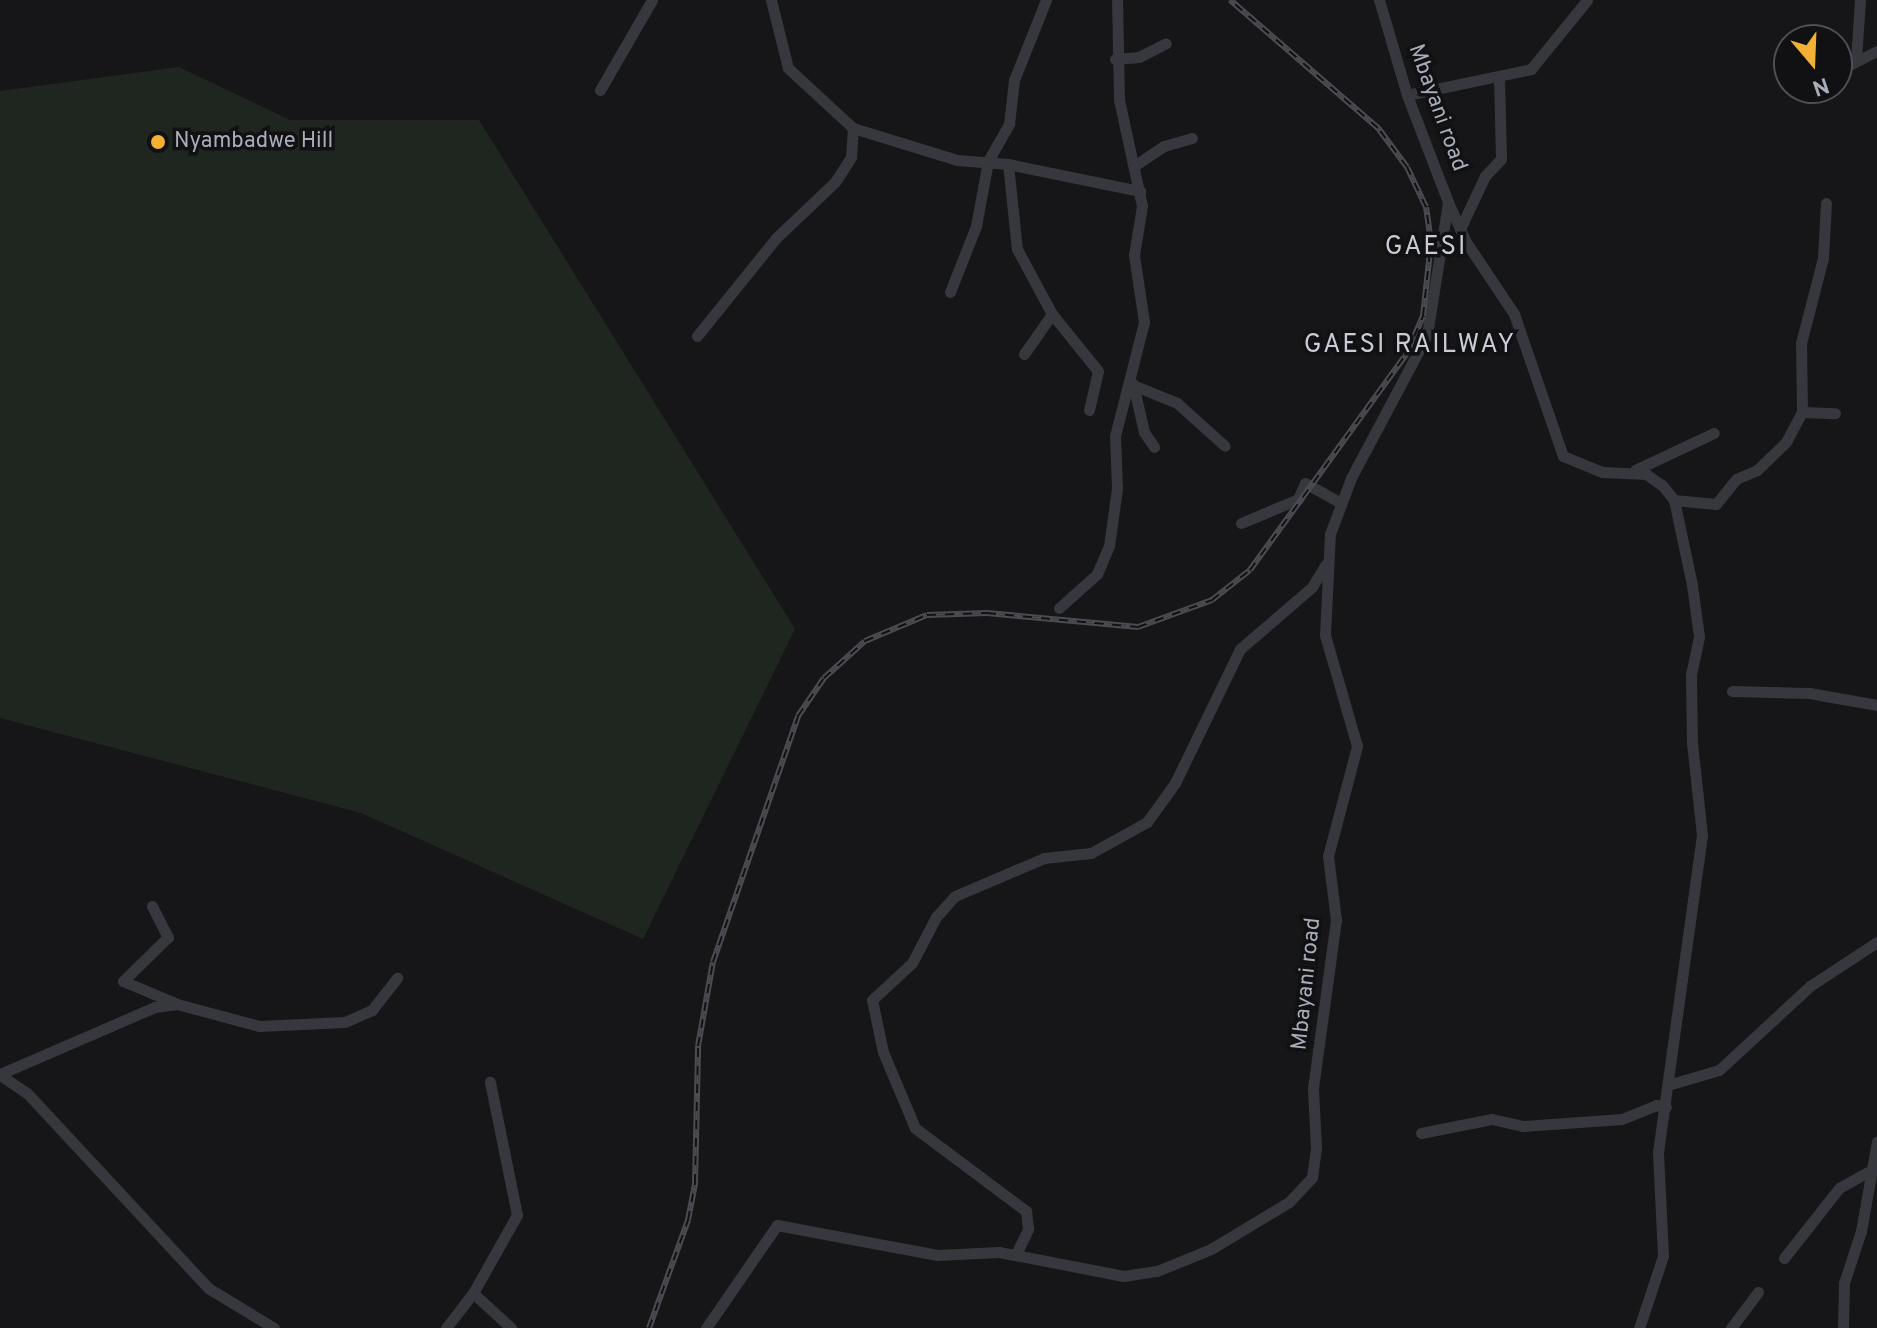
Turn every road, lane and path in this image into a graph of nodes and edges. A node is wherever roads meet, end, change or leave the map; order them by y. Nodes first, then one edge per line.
1 (652, 0) edge
2 (771, 0) edge
3 (1046, 0) edge
4 (1117, 0) edge
5 (1379, 0) edge
6 (1587, 0) edge
7 (1860, 0) edge
8 (1166, 43) dead end
9 (1877, 51) edge
10 (1115, 59) junction
11 (1856, 59) junction
12 (1853, 61) edge
13 (1499, 79) junction
14 (600, 90) dead end
15 (1407, 95) junction
16 (853, 128) junction
17 (1192, 138) dead end
18 (988, 161) junction
19 (1008, 164) junction
20 (1137, 164) junction
21 (1140, 191) junction
22 (1448, 202) junction
23 (1826, 203) dead end
24 (1460, 229) junction
25 (950, 292) dead end
26 (1052, 314) junction
27 (697, 336) dead end
28 (1024, 354) dead end
29 (1132, 382) junction
30 (1089, 410) dead end
31 (1802, 412) junction
32 (1835, 413) dead end
33 (1714, 433) dead end
34 (1225, 446) dead end
35 (1154, 447) dead end
36 (1629, 471) junction
37 (1674, 500) junction
38 (1339, 502) junction
39 (1241, 523) dead end
40 (1328, 561) junction
41 (1059, 608) dead end
42 (1732, 691) dead end
43 (1877, 705) edge
44 (152, 906) dead end
45 (1877, 942) edge
46 (397, 978) dead end
47 (177, 1004) junction
48 (0, 1074) edge
49 (490, 1082) dead end
50 (1671, 1084) junction
51 (1666, 1107) junction
52 (1421, 1133) dead end
53 (1877, 1141) edge
54 (1868, 1172) junction
55 (1016, 1254) junction
56 (1784, 1258) dead end
57 (1758, 1292) dead end
58 (473, 1293) junction
59 (274, 1328) edge
60 (446, 1328) edge
61 (511, 1328) edge
62 (706, 1328) edge
63 (1639, 1328) edge
64 (1731, 1328) edge
65 (1843, 1328) edge

1 - 14 street
2 - 16 street
3 - 18 street
4 - 10 street
5 - 15 street, Mbayani road
6 - 13 street
7 - 11 street
8 - 10 street
9 - 11 street
10 - 20 street
11 - 12 street
13 - 15 street
13 - 24 street
15 - 22 street, Mbayani road
16 - 18 street
16 - 27 street
17 - 20 street
18 - 19 street
18 - 25 street
19 - 21 street
19 - 26 street
20 - 21 street
21 - 29 street
22 - 24 street
22 - 38 street, Mbayani road
23 - 31 street
24 - 36 street
26 - 28 street
26 - 30 street
29 - 34 street
29 - 35 street
29 - 41 street
31 - 32 street
31 - 37 street
33 - 36 street
36 - 37 street
37 - 50 street
38 - 39 street
38 - 40 street, Mbayani road
40 - 55 street, Mbayani road
40 - 55 street
42 - 43 street
44 - 47 street
45 - 50 street
46 - 47 street
47 - 48 street
48 - 59 street
49 - 58 street
50 - 51 street
51 - 52 street
51 - 63 street
53 - 54 street
54 - 56 street
54 - 65 street
55 - 62 street, Mbayani road
57 - 64 street
58 - 60 street
58 - 61 street

